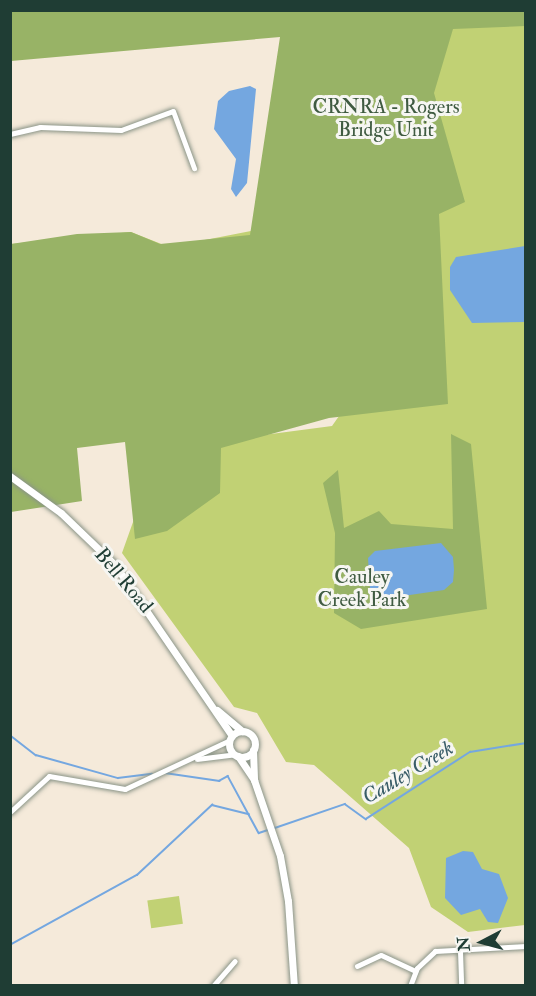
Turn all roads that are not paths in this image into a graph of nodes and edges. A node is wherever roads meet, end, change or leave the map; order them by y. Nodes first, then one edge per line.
1 (10, 134) edge
2 (194, 168) dead end
3 (10, 476) edge
4 (213, 707) junction
5 (242, 731) junction
6 (231, 738) junction
7 (253, 750) junction
8 (236, 755) junction
9 (197, 759) junction
10 (254, 780) junction
11 (10, 812) edge
12 (525, 946) edge
13 (460, 951) junction
14 (235, 961) dead end
15 (357, 966) dead end
16 (416, 970) junction
17 (213, 986) edge
18 (294, 986) edge
19 (410, 986) edge
20 (462, 986) edge

1 - 2 street
3 - 4 street, Bell Road
4 - 5 street, Bell Road
4 - 6 street, Bell Road
5 - 6 street
5 - 7 street, Bell Road
6 - 8 street, Bell Road
6 - 9 street
7 - 8 street
7 - 10 street, Bell Road
8 - 9 street
8 - 10 street, Bell Road
9 - 11 street
10 - 18 street, Bell Road
12 - 13 street
13 - 16 street
13 - 20 street
14 - 17 street
15 - 16 street
16 - 19 street

